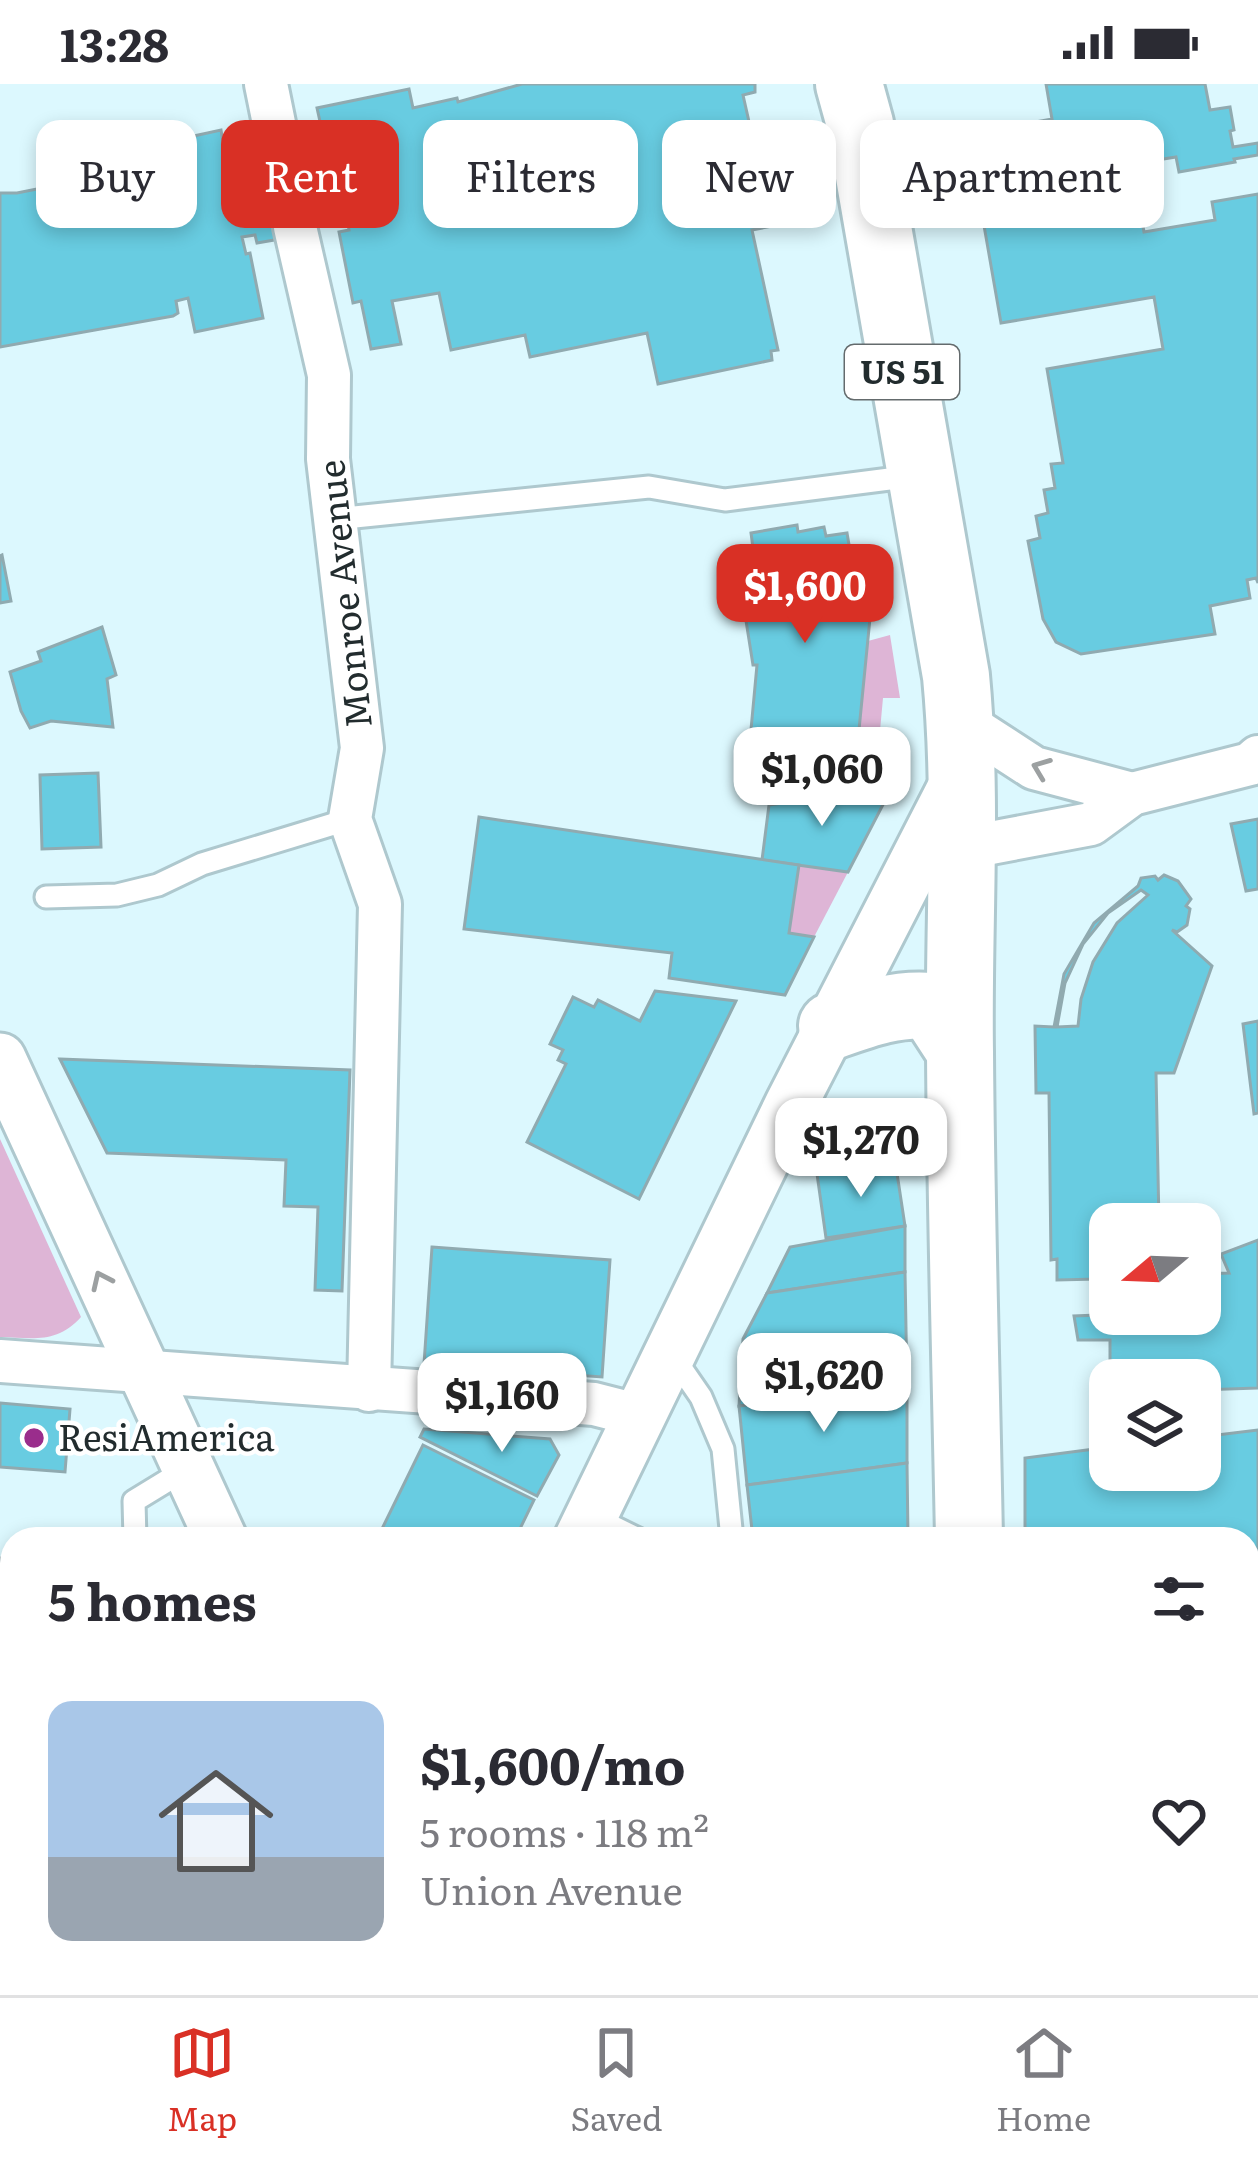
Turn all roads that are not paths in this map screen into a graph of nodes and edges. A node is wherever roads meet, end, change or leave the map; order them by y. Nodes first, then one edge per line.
1 (266, 84) edge
2 (849, 84) edge
3 (920, 475) junction
4 (335, 519) junction
5 (962, 744) junction
6 (1258, 757) edge
7 (1132, 794) junction
8 (350, 819) junction
9 (964, 848) junction
10 (46, 897) dead end
11 (832, 1027) junction
12 (959, 1049) junction
13 (0, 1059) edge
14 (670, 1352) junction
15 (0, 1360) edge
16 (144, 1373) junction
17 (369, 1390) junction
18 (637, 1415) junction
19 (188, 1467) junction
20 (135, 1527) edge
21 (215, 1527) edge
22 (585, 1527) edge
23 (730, 1527) edge
24 (969, 1527) edge

1 - 4 street, Monroe Avenue
2 - 3 main road, US 51
3 - 4 lane
3 - 5 main road, US 51
4 - 8 street, Monroe Avenue
7 -> 5 street
5 - 9 main road, US 51
5 - 11 street
6 - 7 street
7 - 9 street
8 - 10 lane
8 - 17 street, Monroe Avenue
9 - 12 main road, US 51
11 - 12 main road
11 - 14 street
12 - 24 main road, US 51
16 -> 13 street
14 - 18 street
14 - 23 lane
15 - 16 street
16 - 17 street
16 - 19 street
17 - 18 street
18 - 22 street
19 - 20 lane
19 - 21 street

